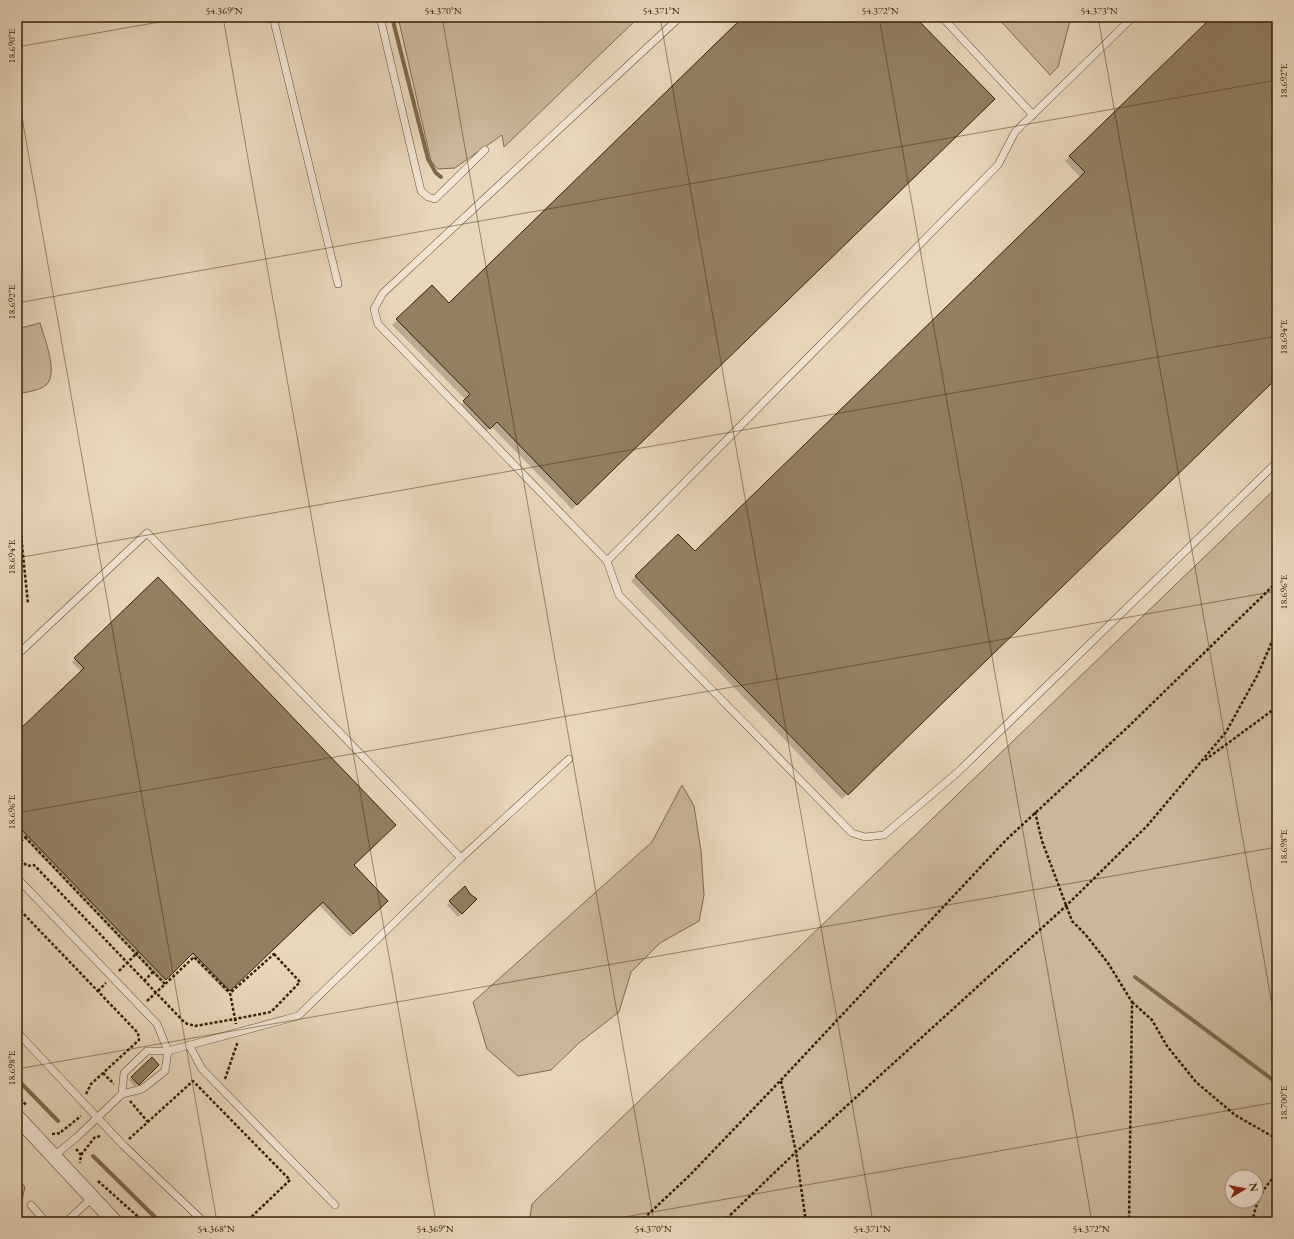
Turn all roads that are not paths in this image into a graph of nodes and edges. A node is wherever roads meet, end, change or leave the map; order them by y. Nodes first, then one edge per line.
1 (273, 17) edge
2 (380, 17) edge
3 (680, 17) edge
4 (942, 17) edge
5 (1133, 17) edge
6 (1033, 115) junction
7 (486, 150) dead end
8 (338, 284) dead end
9 (1277, 462) edge
10 (607, 561) junction
11 (17, 655) edge
12 (569, 758) dead end
13 (461, 858) junction
14 (17, 878) edge
15 (17, 1032) edge
16 (189, 1045) junction
17 (168, 1051) junction
18 (122, 1094) junction
19 (17, 1117) edge
20 (97, 1118) junction
21 (54, 1156) junction
22 (92, 1198) junction
23 (30, 1205) dead end
24 (335, 1205) dead end
25 (46, 1222) edge
26 (66, 1222) edge
27 (115, 1222) edge
28 (204, 1222) edge

1 - 8 lane
2 - 7 lane
3 - 10 lane
4 - 6 lane
5 - 6 lane
6 - 10 lane
9 - 10 lane
11 - 13 lane
12 - 13 lane
13 - 16 lane
14 - 17 lane
15 - 20 lane
16 - 17 lane
16 - 24 lane
17 - 18 lane
17 - 18 lane
18 - 20 lane
19 - 21 street
20 - 21 lane
20 - 28 lane
21 - 22 street
22 - 26 lane
22 - 27 street
23 - 25 lane

